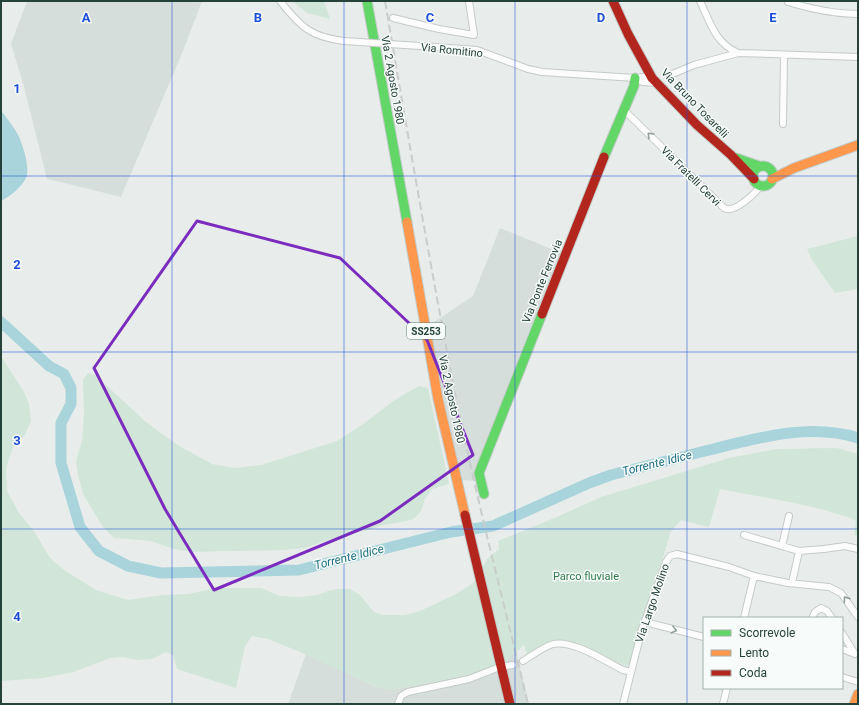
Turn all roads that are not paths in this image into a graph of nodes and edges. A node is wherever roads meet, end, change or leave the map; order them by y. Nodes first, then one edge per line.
1 (280, 1) edge
2 (367, 1) edge
3 (470, 1) edge
4 (613, 1) edge
5 (700, 1) edge
6 (788, 1) edge
7 (858, 14) edge
8 (393, 18) dead end
9 (738, 53) junction
10 (784, 55) junction
11 (858, 57) edge
12 (643, 63) junction
13 (670, 75) dead end
14 (635, 78) junction
15 (654, 80) junction
16 (624, 110) junction
17 (783, 124) dead end
18 (858, 145) edge
19 (731, 155) junction
20 (759, 166) junction
21 (769, 168) junction
22 (794, 168) junction
23 (772, 179) junction
24 (757, 182) junction
25 (484, 494) dead end
26 (789, 516) dead end
27 (744, 534) dead end
28 (782, 546) junction
29 (858, 549) edge
30 (798, 551) junction
31 (754, 576) junction
32 (792, 583) junction
33 (857, 613) edge
34 (744, 617) edge
35 (812, 617) edge
36 (831, 617) edge
37 (645, 622) junction
38 (843, 634) edge
39 (703, 637) edge
40 (843, 649) edge
41 (857, 655) edge
42 (523, 661) dead end
43 (513, 665) dead end
44 (506, 666) dead end
45 (497, 668) dead end
46 (631, 672) junction
47 (843, 677) edge
48 (858, 682) edge
49 (727, 689) edge
50 (858, 694) edge
51 (509, 701) edge
52 (398, 704) edge
53 (623, 704) edge
54 (723, 704) edge
55 (854, 704) edge

1 - 14 street, Via Romitino, bridge
2 - 51 street, Via 2 Agosto 1980 / SS253
3 - 8 street, Via Romitino
4 - 12 street, Via Bruno Tosarelli
5 - 9 street
6 - 7 street
9 - 10 street
9 - 13 street
10 - 11 street
10 - 17 street
12 - 14 street
12 - 15 street, Via Bruno Tosarelli
14 - 15 street, Via Romitino
14 - 16 street, Via Ponte Ferrovia
15 - 19 street, Via Bruno Tosarelli
24 -> 16 street, Via Fratelli Cervi
16 - 25 street, Via Ponte Ferrovia
18 - 22 street
19 - 20 street, Via Bruno Tosarelli
19 - 24 street, Via Bruno Tosarelli
20 - 21 street
20 - 24 street
21 - 22 street
21 - 23 street
22 - 23 street
23 - 24 street
26 - 28 street
27 - 28 street
28 - 30 street
29 - 30 street
30 - 32 street
31 - 32 street, Via Largo Molino
31 - 34 street
31 - 37 street, Via Largo Molino
33 -> 32 street, Via Largo Molino
35 - 36 street
37 -> 39 street
37 - 46 street, Via Largo Molino
38 - 41 street
40 - 41 street
42 - 46 street
43 - 44 street
45 - 52 street
46 - 53 street, Via Largo Molino
47 - 48 street
49 - 54 street
50 - 55 street

